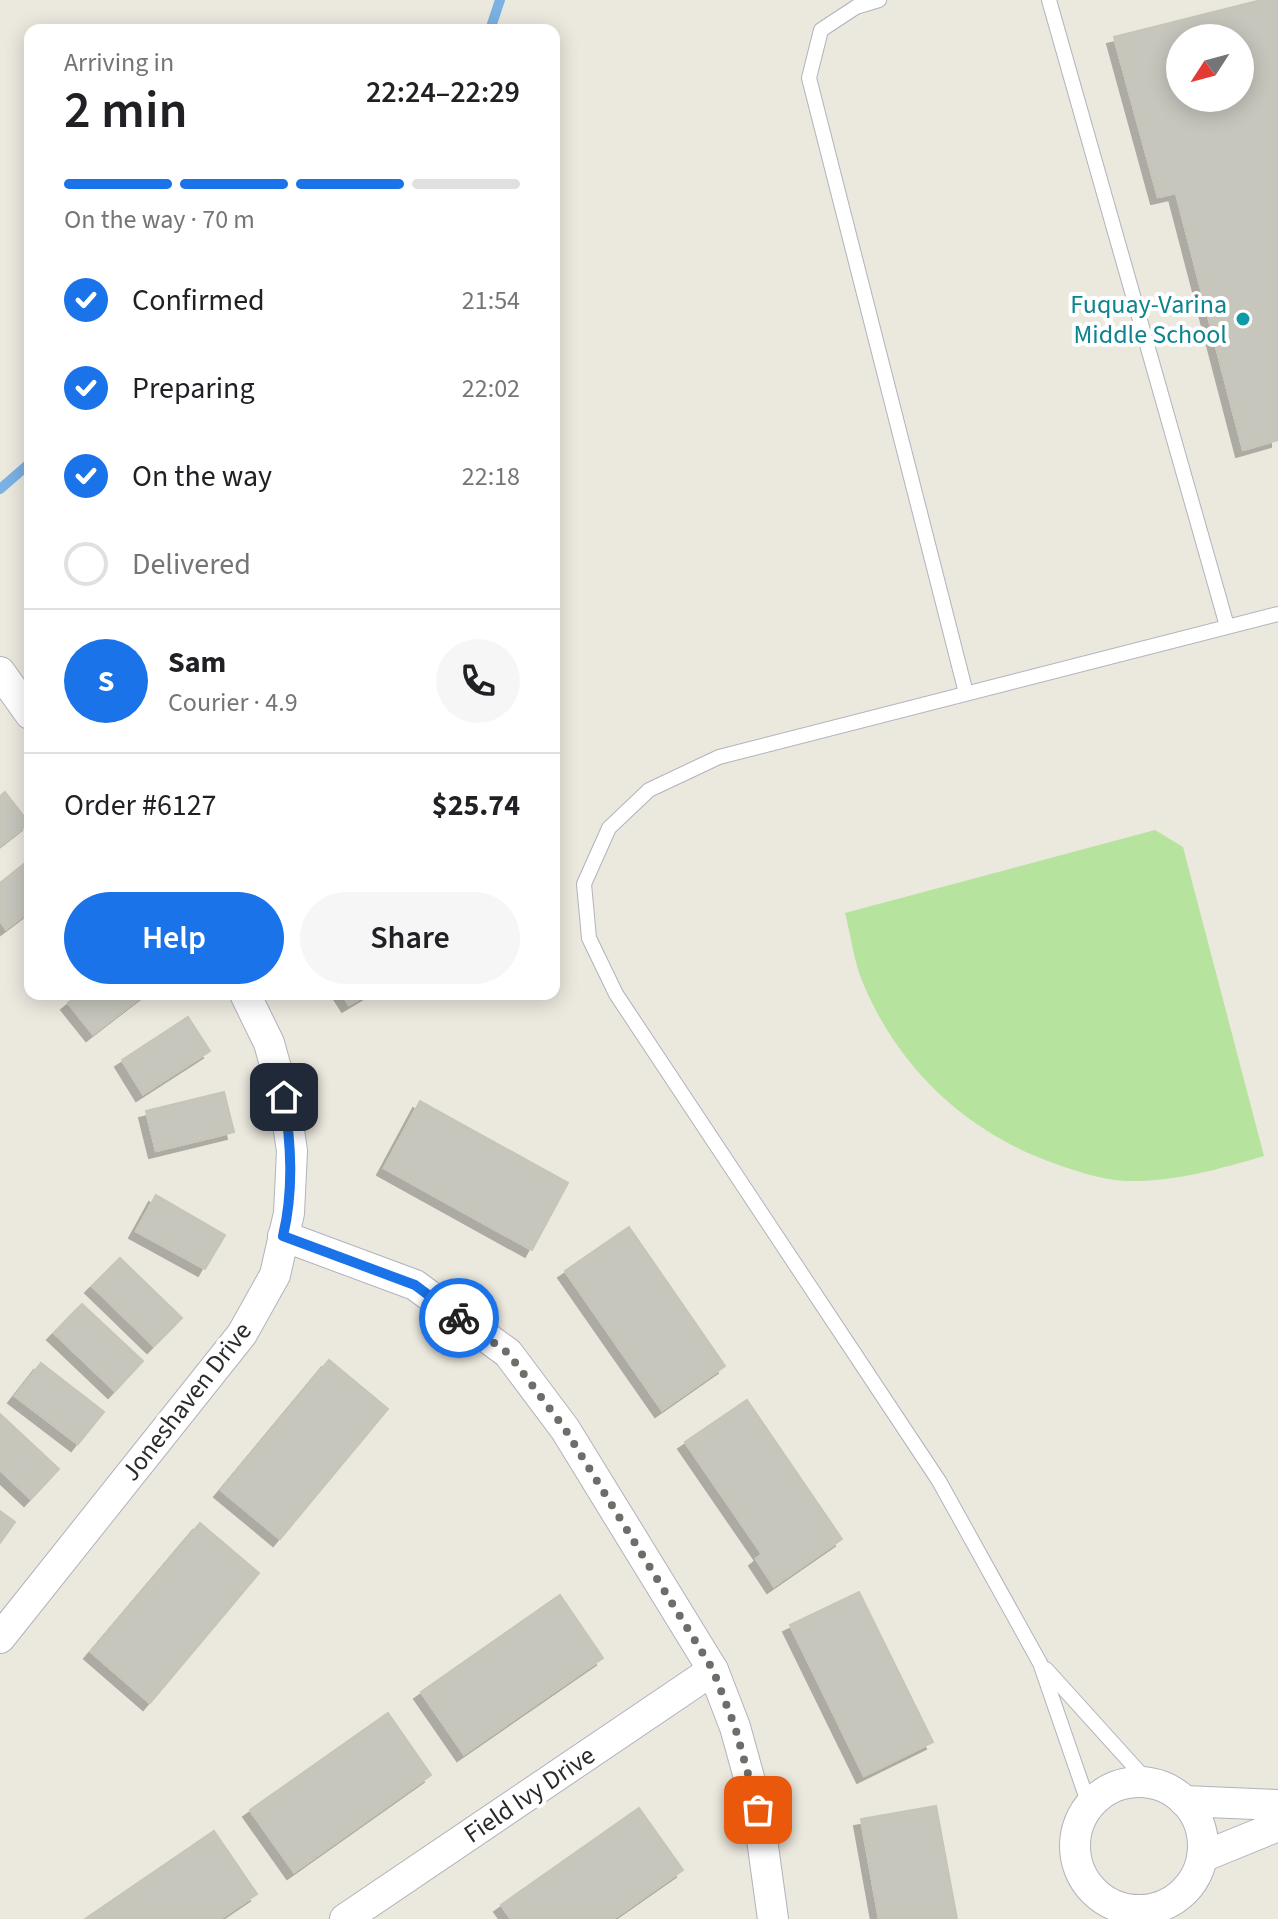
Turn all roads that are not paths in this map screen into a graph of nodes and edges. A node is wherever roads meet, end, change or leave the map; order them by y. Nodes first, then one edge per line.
1 (879, 0) edge
2 (1049, 0) edge
3 (1278, 614) edge
4 (1227, 626) junction
5 (0, 672) edge
6 (966, 693) junction
7 (24, 706) edge
8 (248, 1000) edge
9 (283, 1236) junction
10 (0, 1638) edge
11 (1040, 1663) junction
12 (713, 1670) junction
13 (1149, 1783) junction
14 (1184, 1801) junction
15 (1089, 1805) junction
16 (1278, 1805) edge
17 (1278, 1826) edge
18 (1202, 1857) junction
19 (1090, 1888) junction
20 (1163, 1911) edge
21 (345, 1919) edge
22 (773, 1919) edge
23 (1091, 1919) edge

1 - 6 lane
2 - 4 lane
3 - 4 lane
4 - 6 lane
5 - 7 street
6 - 11 lane
8 - 9 street, Joneshaven Drive
9 - 10 street, Joneshaven Drive
9 - 12 street
11 - 13 lane
11 - 15 lane
12 - 21 street, Field Ivy Drive
12 - 22 street
13 - 14 street
13 - 15 street
14 - 16 street
14 - 18 street
15 - 19 street
17 - 18 street
18 - 20 street
19 - 20 street
19 - 23 street

